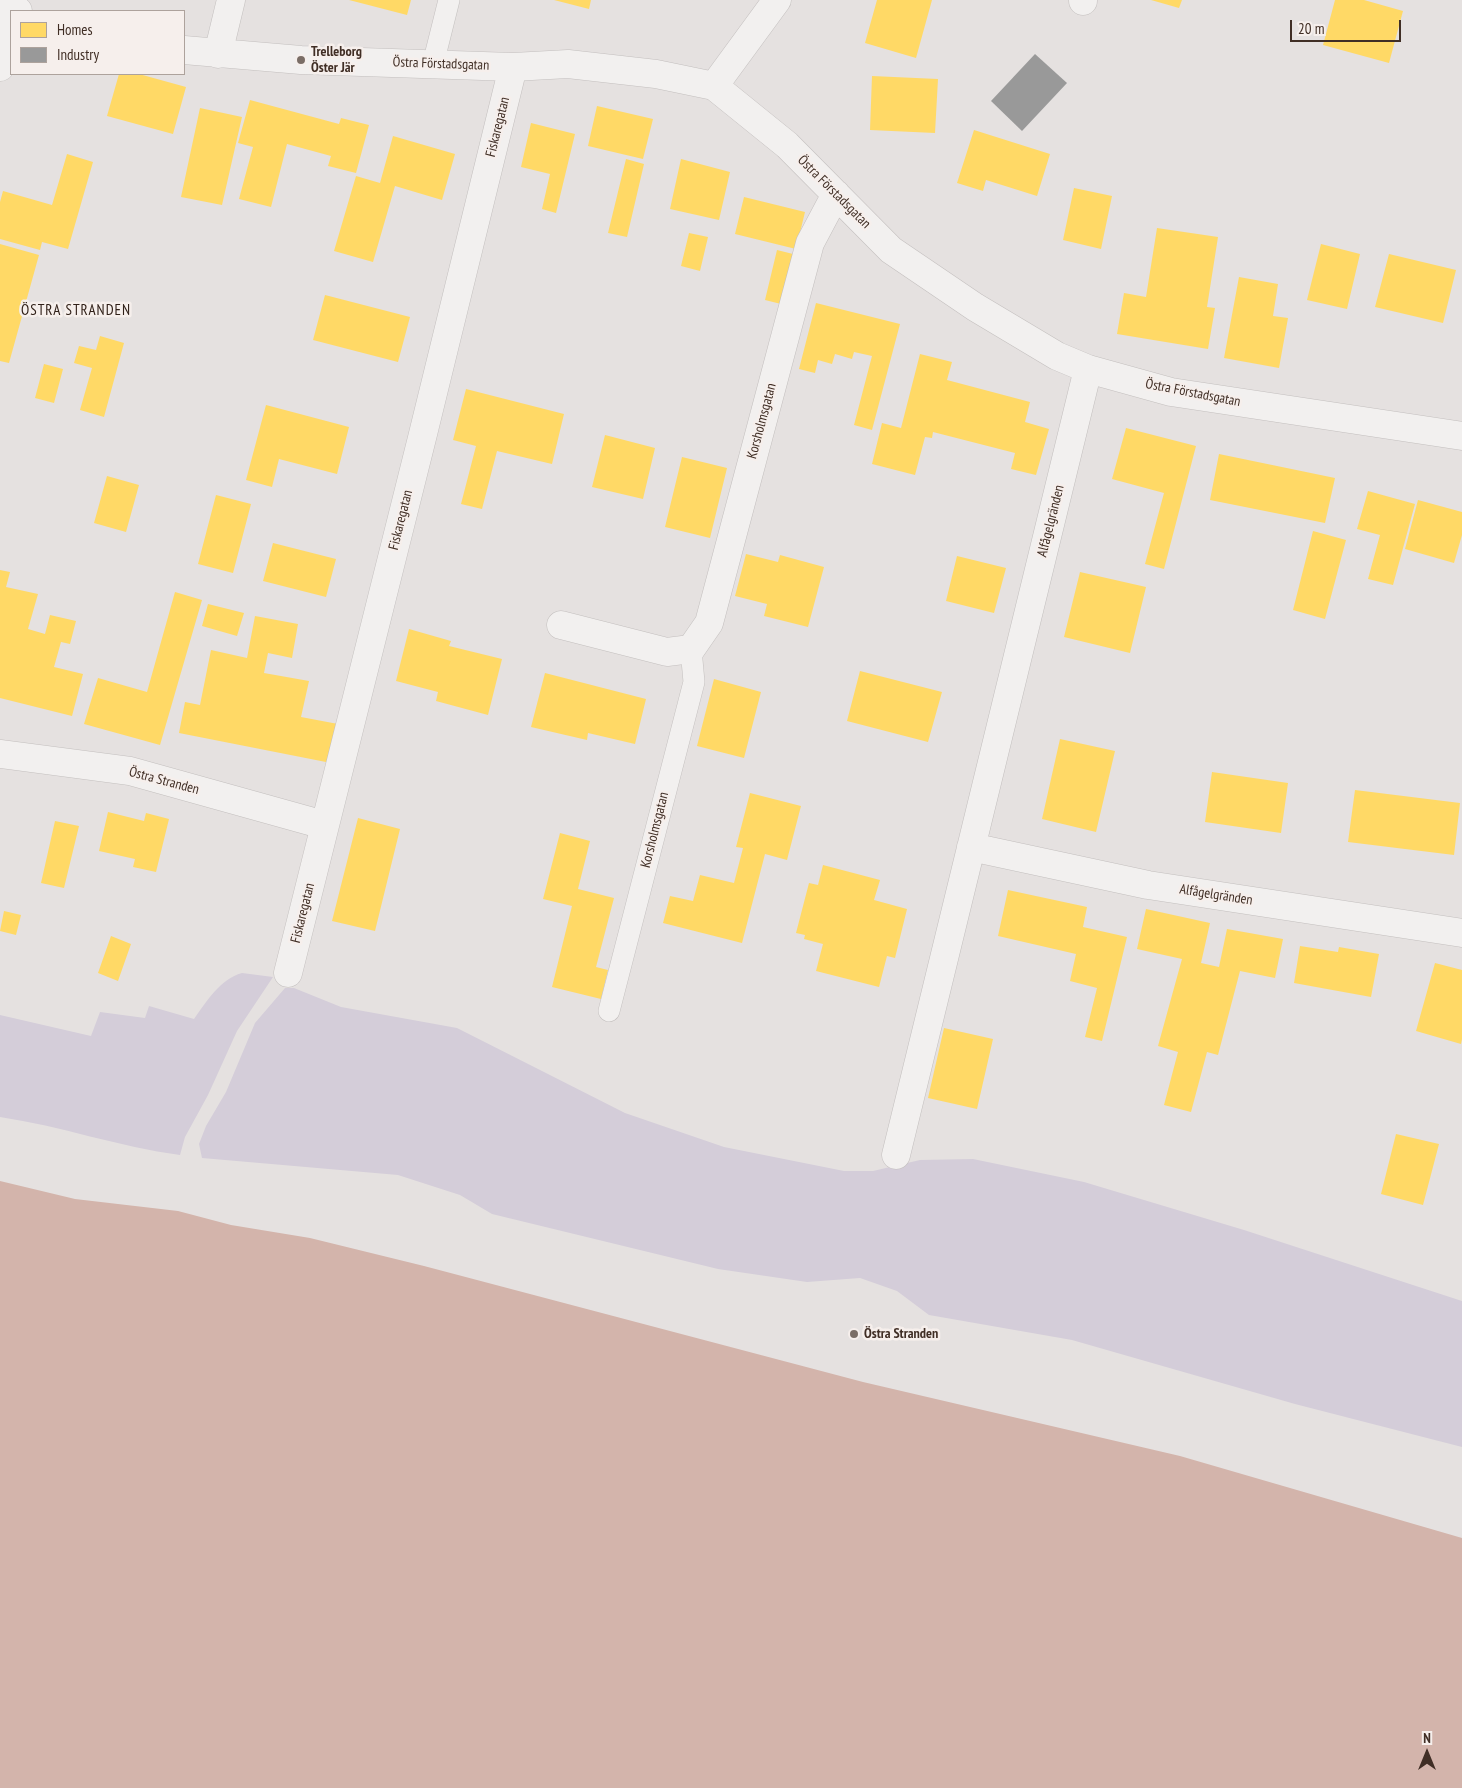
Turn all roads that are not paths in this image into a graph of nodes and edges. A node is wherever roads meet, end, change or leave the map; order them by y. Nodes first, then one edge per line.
1 (231, 0) edge
2 (448, 0) edge
3 (777, 0) edge
4 (0, 6) edge
5 (13, 10) edge
6 (10, 30) edge
7 (185, 50) edge
8 (218, 54) junction
9 (433, 64) junction
10 (0, 67) edge
11 (513, 67) junction
12 (714, 86) junction
13 (836, 194) junction
14 (1088, 369) junction
15 (1462, 436) edge
16 (560, 624) dead end
17 (691, 649) junction
18 (0, 754) edge
19 (324, 826) junction
20 (971, 847) junction
21 (1462, 933) edge
22 (288, 973) dead end
23 (609, 1011) dead end
24 (896, 1155) dead end

1 - 8 street
2 - 9 lane
3 - 12 street
4 - 5 street
6 - 10 street
7 - 8 street, Östra Förstadsgatan
8 - 9 street, Östra Förstadsgatan
9 - 11 street, Östra Förstadsgatan
11 - 12 street, Östra Förstadsgatan
11 - 19 street, Fiskaregatan
12 - 13 street, Östra Förstadsgatan
13 - 14 street, Östra Förstadsgatan
13 - 17 street, Korsholmsgatan
14 - 15 street, Östra Förstadsgatan
14 - 20 street, Alfågelgränden
16 - 17 street
17 - 23 lane, Korsholmsgatan
18 - 19 street, Östra Stranden
19 - 22 street, Fiskaregatan
20 - 21 street, Alfågelgränden
20 - 24 street, Alfågelgränden

